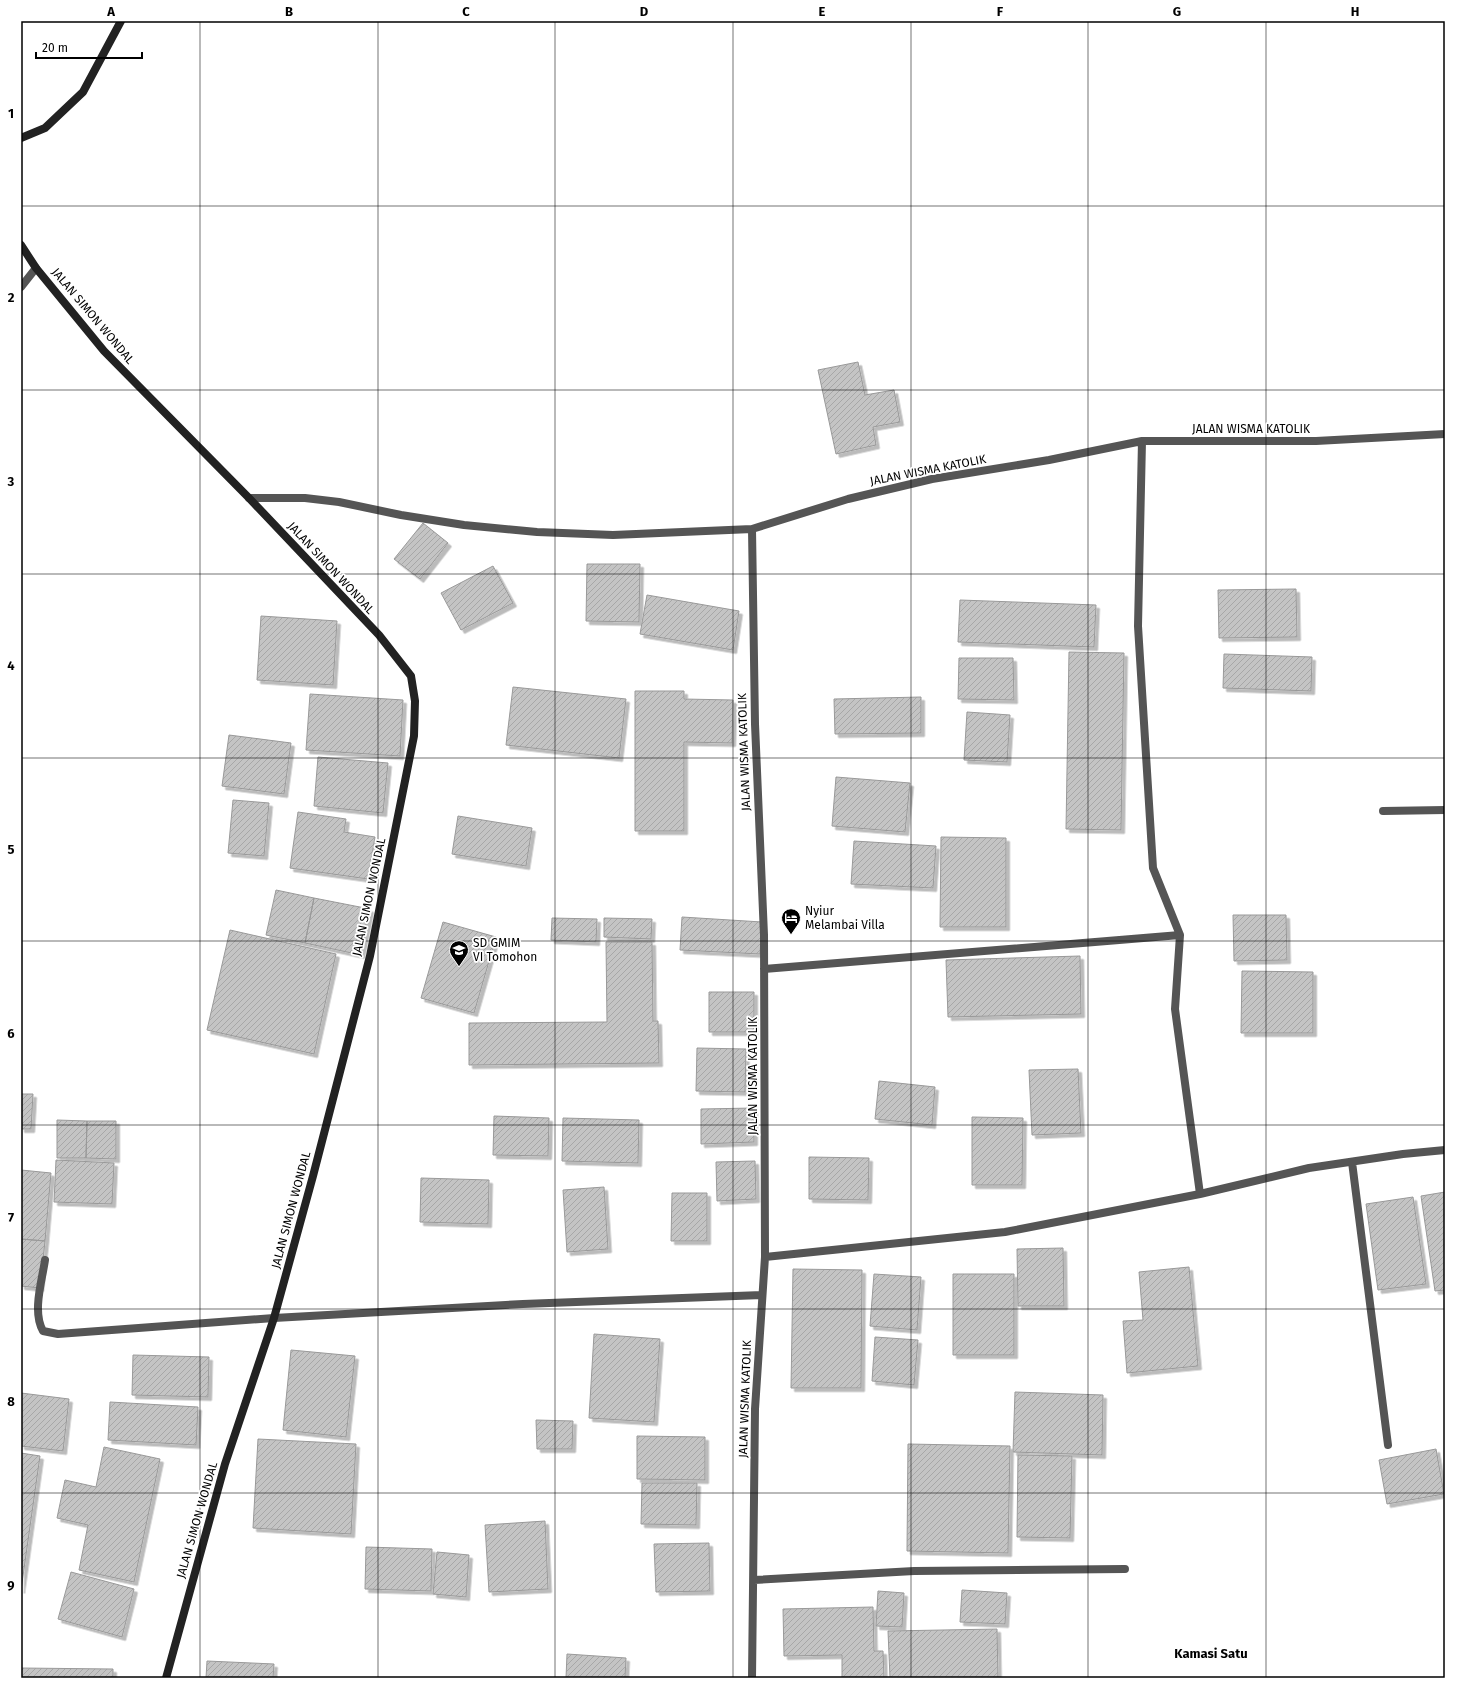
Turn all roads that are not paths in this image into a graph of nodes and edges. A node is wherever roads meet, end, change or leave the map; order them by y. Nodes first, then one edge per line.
1 (122, 21) edge
2 (21, 138) edge
3 (21, 245) edge
4 (36, 268) junction
5 (21, 287) edge
6 (1445, 434) edge
7 (1142, 441) junction
8 (249, 498) junction
9 (752, 529) junction
10 (1445, 810) edge
11 (1383, 811) dead end
12 (1180, 935) junction
13 (764, 969) junction
14 (1445, 1150) edge
15 (1352, 1162) junction
16 (1200, 1194) junction
17 (765, 1257) junction
18 (45, 1260) dead end
19 (762, 1295) junction
20 (274, 1318) junction
21 (1388, 1446) dead end
22 (1125, 1569) dead end
23 (754, 1580) junction
24 (166, 1678) edge
25 (752, 1678) edge

1 - 2 street
3 - 4 street, JALAN SIMON WONDAL
4 - 5 street
4 - 8 street, JALAN SIMON WONDAL
6 - 7 street, JALAN WISMA KATOLIK
7 - 9 street, JALAN WISMA KATOLIK
7 - 12 street
8 - 9 street
8 - 20 street, JALAN SIMON WONDAL
9 - 13 street, JALAN WISMA KATOLIK
10 - 11 street
12 - 13 street
12 - 16 street
13 - 17 street, JALAN WISMA KATOLIK
14 - 15 street
15 - 16 street
15 - 21 street
16 - 17 street
17 - 19 street, JALAN WISMA KATOLIK
18 - 20 street
19 - 20 street
19 - 23 street, JALAN WISMA KATOLIK
20 - 24 street, JALAN SIMON WONDAL
22 - 23 street
23 - 25 street, JALAN WISMA KATOLIK

